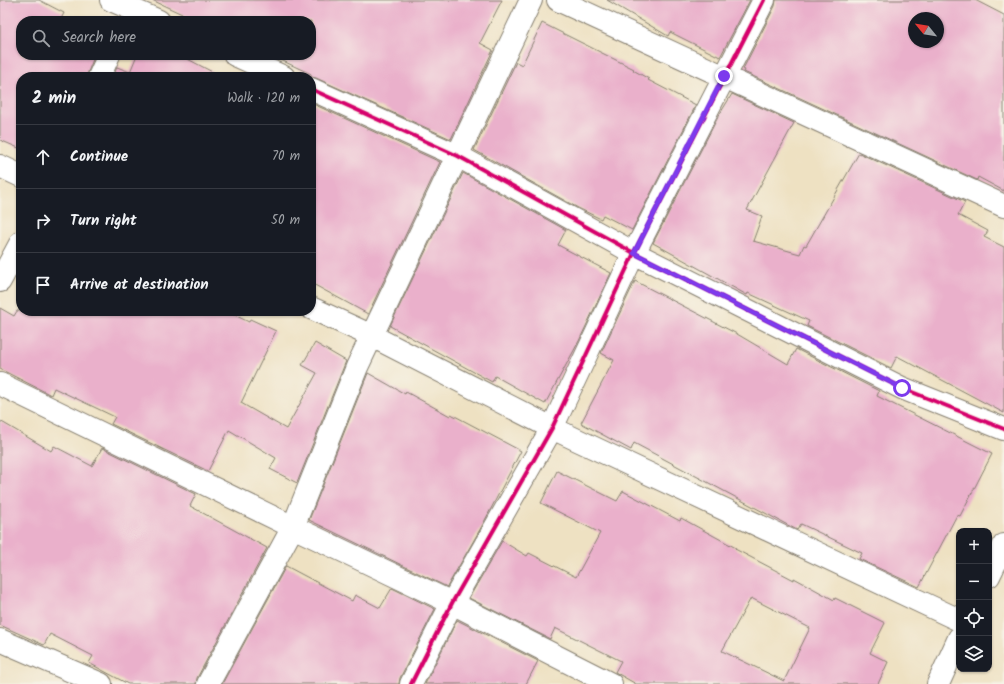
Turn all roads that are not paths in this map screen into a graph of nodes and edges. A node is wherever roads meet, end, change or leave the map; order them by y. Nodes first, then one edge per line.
1 (532, 0) edge
2 (558, 0) edge
3 (764, 0) edge
4 (125, 7) edge
5 (147, 16) edge
6 (107, 60) edge
7 (246, 60) edge
8 (101, 72) edge
9 (273, 72) edge
10 (724, 76) junction
11 (316, 91) edge
12 (458, 156) junction
13 (0, 166) edge
14 (16, 174) edge
15 (1004, 206) edge
16 (16, 251) edge
17 (634, 253) junction
18 (0, 281) edge
19 (316, 310) edge
20 (372, 336) junction
21 (0, 384) edge
22 (552, 428) junction
23 (1004, 429) edge
24 (293, 527) junction
25 (1004, 545) edge
26 (992, 570) edge
27 (452, 603) junction
28 (956, 619) edge
29 (0, 640) edge
30 (956, 645) edge
31 (101, 684) edge
32 (208, 684) edge
33 (411, 684) edge
34 (611, 684) edge
35 (938, 684) edge

1 - 12 street
2 - 10 street
3 - 10 street
4 - 5 street
6 - 8 street
7 - 9 street
10 - 15 street
10 - 17 street
11 - 12 street
12 - 17 street
12 - 20 street
13 - 14 street
16 - 18 street
17 - 22 street
17 - 23 street
19 - 20 street
20 - 22 street
20 - 24 street
21 - 24 street
22 - 27 street
22 - 28 street
24 - 27 street
24 - 32 street
25 - 26 street
27 - 33 street
27 - 34 street
29 - 31 street
30 - 35 street

